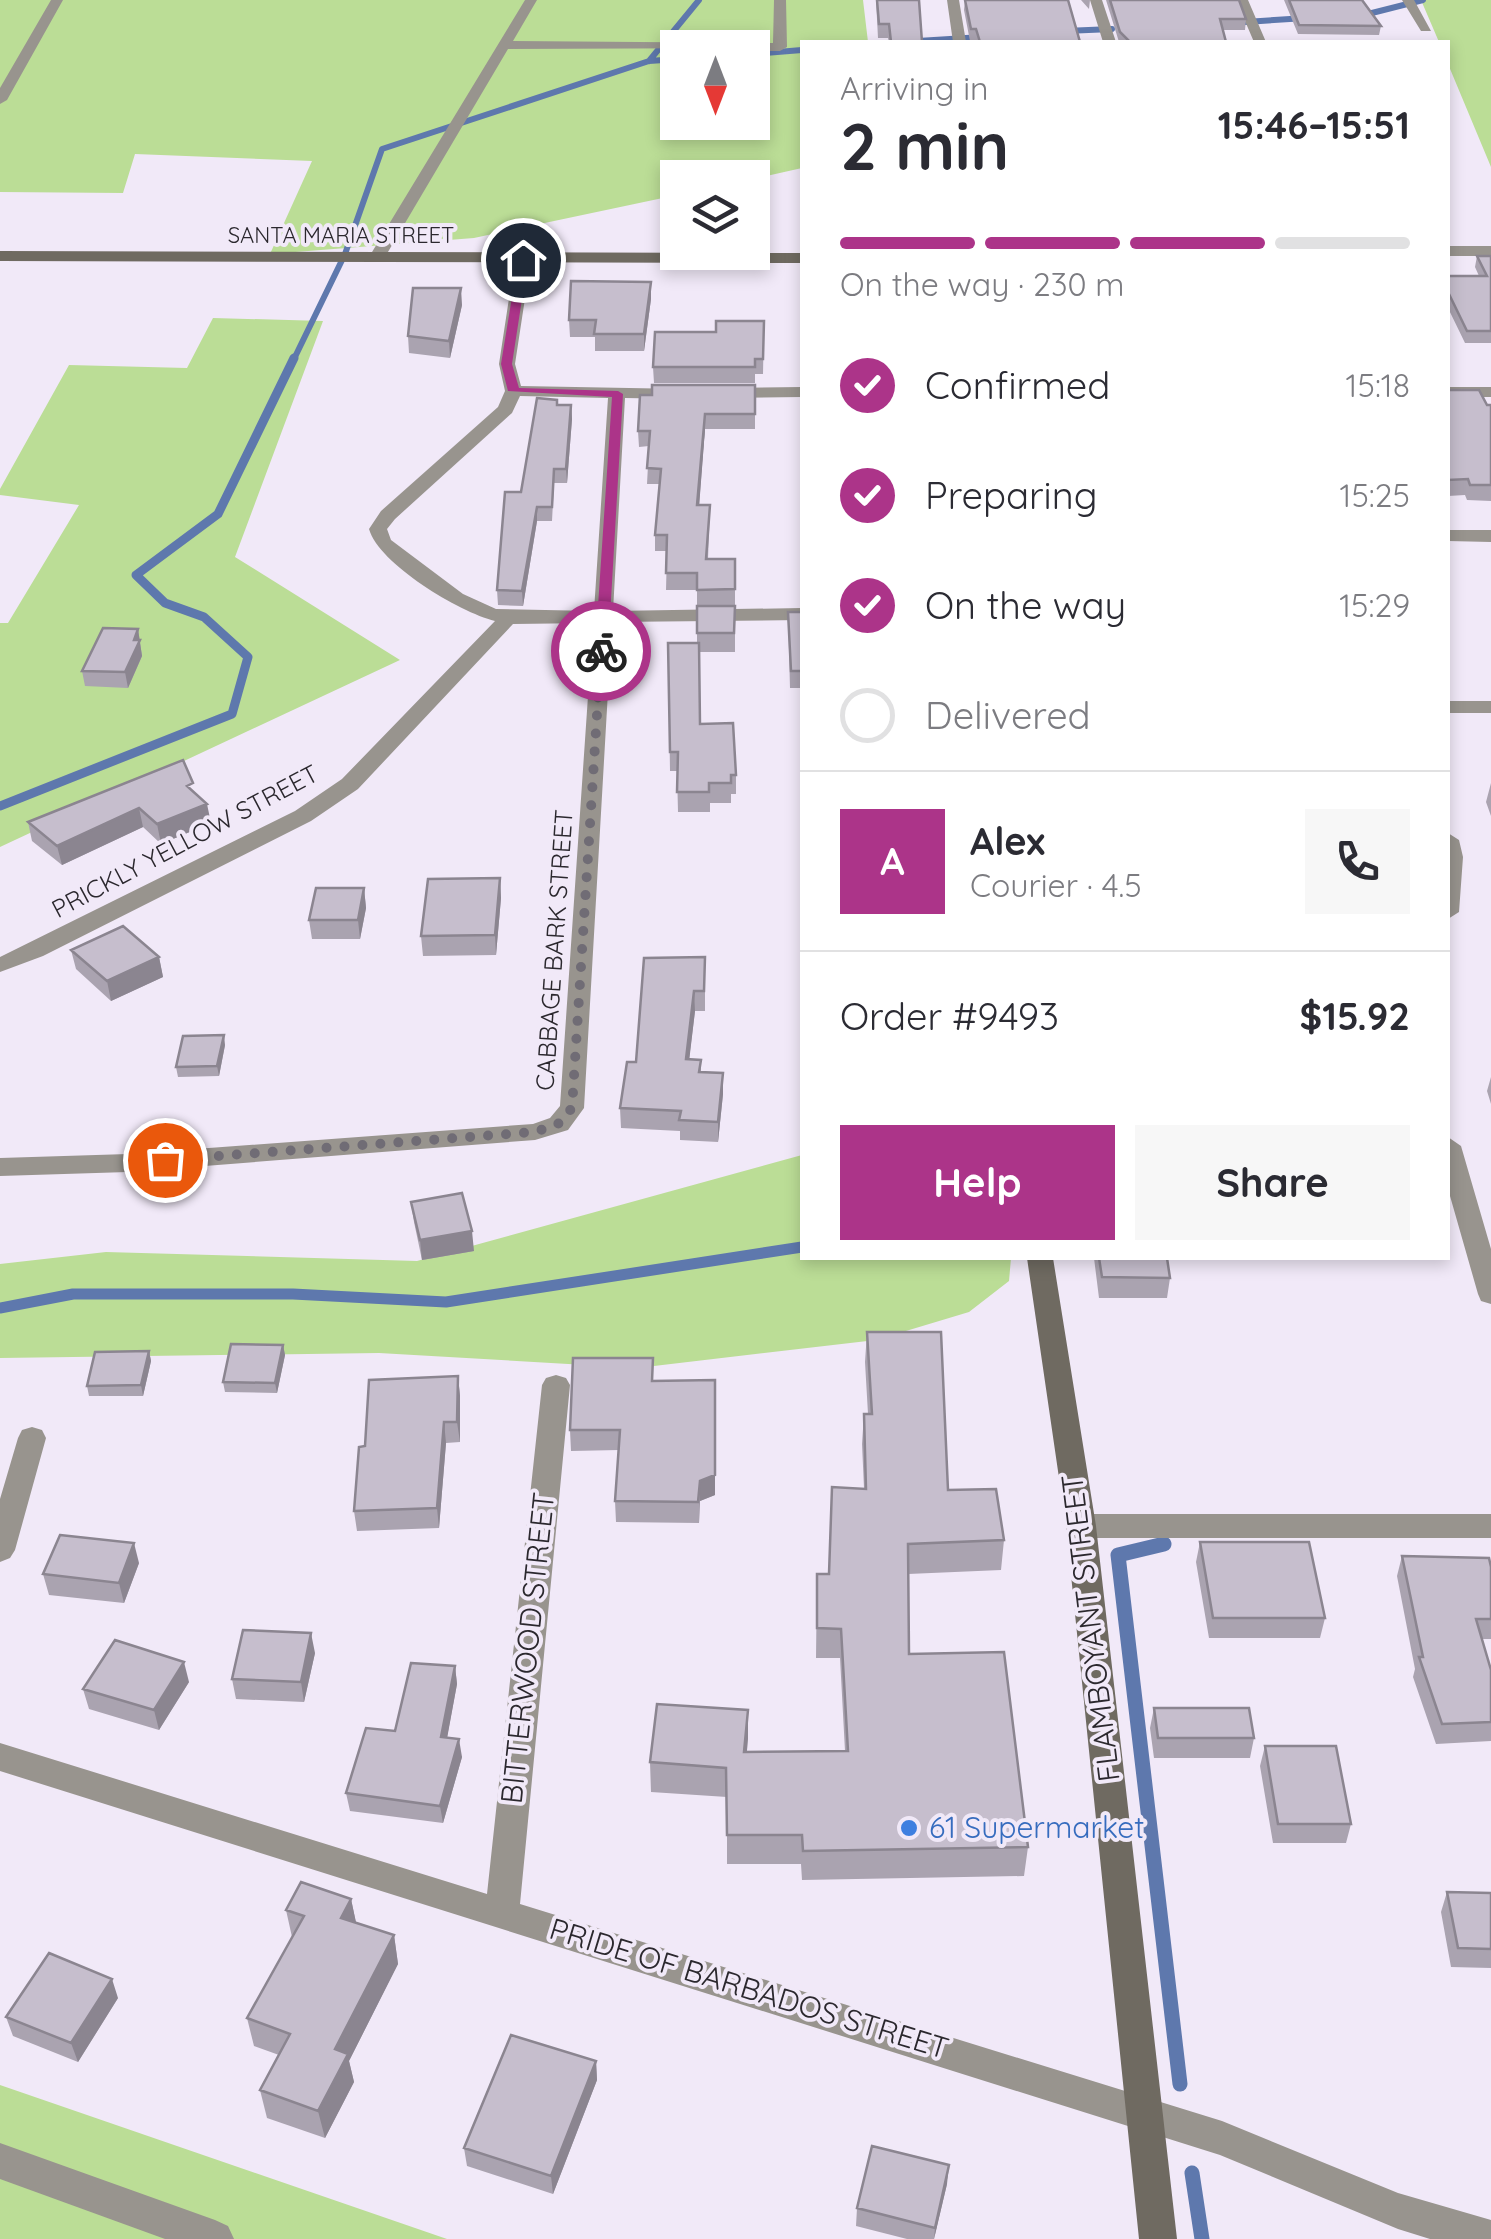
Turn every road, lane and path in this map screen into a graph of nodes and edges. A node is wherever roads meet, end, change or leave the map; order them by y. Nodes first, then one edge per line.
1 (57, 0) edge
2 (531, 0) edge
3 (780, 0) edge
4 (953, 0) edge
5 (1096, 0) edge
6 (1242, 0) edge
7 (1408, 0) edge
8 (1426, 28) dead end
9 (960, 40) edge
10 (1109, 40) edge
11 (1259, 40) edge
12 (504, 45) junction
13 (0, 100) edge
14 (1491, 251) edge
15 (1450, 252) edge
16 (0, 256) edge
17 (377, 257) junction
18 (800, 258) edge
19 (523, 260) junction
20 (514, 391) junction
21 (800, 392) edge
22 (1450, 392) edge
23 (1491, 392) edge
24 (618, 394) junction
25 (1450, 536) edge
26 (1491, 536) edge
27 (604, 614) junction
28 (800, 614) edge
29 (508, 618) junction
30 (1491, 706) edge
31 (1450, 707) edge
32 (1450, 848) edge
33 (1450, 884) edge
34 (0, 965) edge
35 (1450, 1151) edge
36 (0, 1167) edge
37 (1484, 1242) edge
38 (1040, 1260) edge
39 (1491, 1294) edge
40 (556, 1385) dead end
41 (32, 1438) dead end
42 (1082, 1526) junction
43 (1491, 1526) edge
44 (0, 1550) edge
45 (0, 1757) edge
46 (502, 1912) junction
47 (1146, 2114) junction
48 (0, 2160) edge
49 (215, 2239) edge
50 (1158, 2239) edge
51 (1491, 2239) edge

1 - 13 street
2 - 12 street
3 - 12 street
4 - 9 street
5 - 10 street
6 - 11 street
7 - 8 street
12 - 17 street
14 - 15 street
16 - 17 street, SANTA MARIA STREET
17 - 19 street, SANTA MARIA STREET
18 - 19 street, SANTA MARIA STREET
19 - 20 street
20 - 24 street
20 - 29 street
21 - 24 street
22 - 23 street
24 - 27 street, CABBAGE BARK STREET
25 - 26 street
27 - 28 street
27 - 29 street
27 - 36 street, CABBAGE BARK STREET
29 - 34 street, PRICKLY YELLOW STREET
30 - 31 street
32 - 33 street
35 - 37 street
37 - 39 street
38 - 42 street, FLAMBOYANT STREET
40 - 46 street, BITTERWOOD STREET
41 - 44 street
42 - 43 street
42 - 47 street, FLAMBOYANT STREET
45 - 46 street, PRIDE OF BARBADOS STREET
46 - 47 street, PRIDE OF BARBADOS STREET
47 - 50 street, FLAMBOYANT STREET
47 - 51 street, PRIDE OF BARBADOS STREET
48 - 49 street

